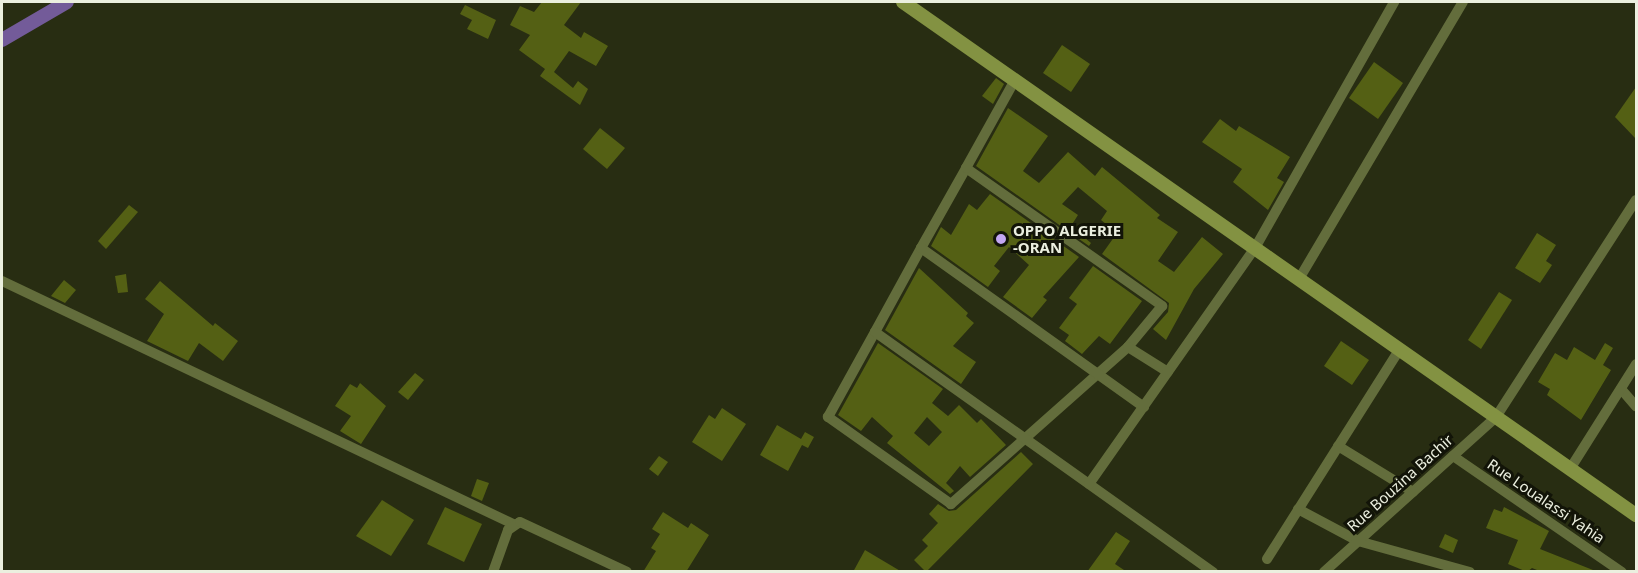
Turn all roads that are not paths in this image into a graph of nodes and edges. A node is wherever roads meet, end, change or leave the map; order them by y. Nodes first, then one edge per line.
1 (903, 2) edge
2 (1394, 2) edge
3 (1463, 2) edge
4 (1015, 80) junction
5 (966, 168) junction
6 (1636, 200) edge
7 (921, 248) junction
8 (1255, 248) junction
9 (1299, 279) junction
10 (2, 281) edge
11 (875, 332) junction
12 (1128, 347) junction
13 (1399, 350) junction
14 (1636, 364) edge
15 (1168, 372) junction
16 (1098, 374) junction
17 (1621, 389) junction
18 (1636, 406) edge
19 (1144, 407) junction
20 (1496, 417) junction
21 (1024, 439) junction
22 (1338, 446) junction
23 (1453, 456) junction
24 (1570, 469) junction
25 (1089, 484) junction
26 (1413, 492) junction
27 (1299, 509) junction
28 (1636, 515) edge
29 (513, 524) junction
30 (1358, 541) junction
31 (1267, 559) dead end
32 (1466, 571) edge
33 (494, 572) edge
34 (627, 572) edge
35 (1213, 572) edge
36 (1324, 572) edge
37 (1622, 572) edge

1 - 4 main road
2 - 8 street
3 - 9 street
4 - 5 street
4 - 8 main road
5 - 7 street
5 - 12 street
6 - 20 street, Rue Bouzina Bachir
7 - 11 street
7 - 16 street
8 - 9 main road
8 - 15 street
9 - 13 main road
10 - 29 street
11 - 21 street
11 - 21 street
12 - 15 street
12 - 16 street
13 - 20 main road
13 - 22 street
14 - 17 street
15 - 19 street
16 - 19 street
16 - 21 street
17 - 18 street
17 - 24 street
19 - 25 street
20 - 23 street, Rue Bouzina Bachir
20 - 24 main road
21 - 25 street
22 - 26 street
22 - 27 street
23 - 26 street, Rue Bouzina Bachir
23 - 37 street, Rue Loualassi Yahia
24 - 28 main road
25 - 35 street
26 - 30 street, Rue Bouzina Bachir
27 - 30 street
27 - 31 street
29 - 33 street
29 - 34 street
30 - 32 street
30 - 36 street, Rue Bouzina Bachir

